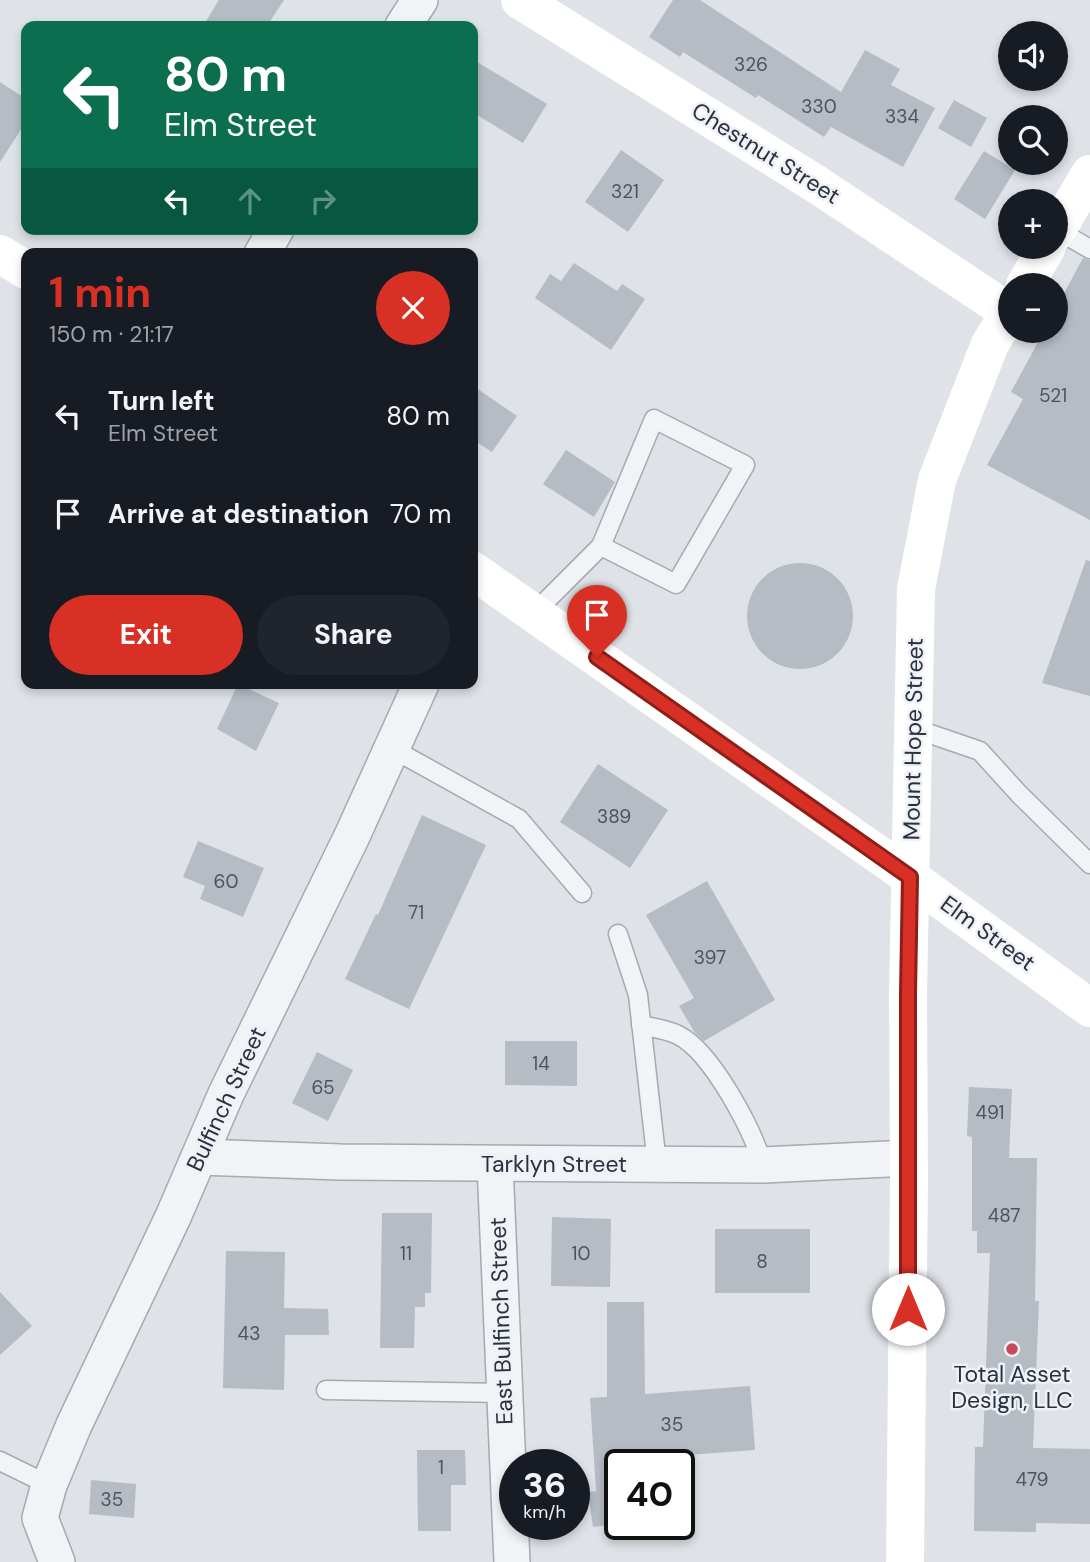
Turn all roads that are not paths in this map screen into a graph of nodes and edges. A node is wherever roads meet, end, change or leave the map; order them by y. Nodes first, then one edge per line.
1 (420, 0) edge
2 (520, 0) edge
3 (406, 21) edge
4 (1090, 174) edge
5 (1068, 211) edge
6 (1068, 242) edge
7 (1090, 249) edge
8 (0, 254) edge
9 (21, 268) edge
10 (998, 305) edge
11 (998, 331) edge
12 (601, 546) junction
13 (478, 573) edge
14 (534, 612) junction
15 (419, 689) edge
16 (913, 728) junction
17 (393, 749) junction
18 (1090, 864) edge
19 (910, 877) junction
20 (582, 893) dead end
21 (618, 933) dead end
22 (1090, 1008) edge
23 (641, 1025) junction
24 (199, 1157) junction
25 (909, 1158) junction
26 (495, 1164) junction
27 (657, 1164) junction
28 (763, 1165) junction
29 (326, 1390) dead end
30 (504, 1394) junction
31 (0, 1461) edge
32 (49, 1485) junction
33 (57, 1562) edge
34 (512, 1562) edge
35 (905, 1562) edge

1 - 3 street
2 - 10 street, Chestnut Street
4 - 5 street
6 - 7 lane
8 - 9 street
11 - 16 street, Mount Hope Street
12 - 12 lane
12 - 14 lane
13 - 14 street, Elm Street
14 - 19 street, Elm Street
15 - 17 street, Bulfinch Street
16 - 18 lane
16 - 19 street, Mount Hope Street
17 - 20 lane
17 - 24 street, Bulfinch Street
19 - 22 street, Elm Street
19 - 25 street, Mount Hope Street
21 - 23 lane
23 - 27 lane
23 - 28 lane
24 - 26 street, Tarklyn Street
24 - 32 street, Bulfinch Street
25 - 28 street, Tarklyn Street
25 - 35 street, Mount Hope Street
26 - 27 street, Tarklyn Street
26 - 30 street, East Bulfinch Street
27 - 28 street, Tarklyn Street
29 - 30 lane
30 - 34 street, East Bulfinch Street
31 - 32 lane
32 - 33 street, Bulfinch Street

